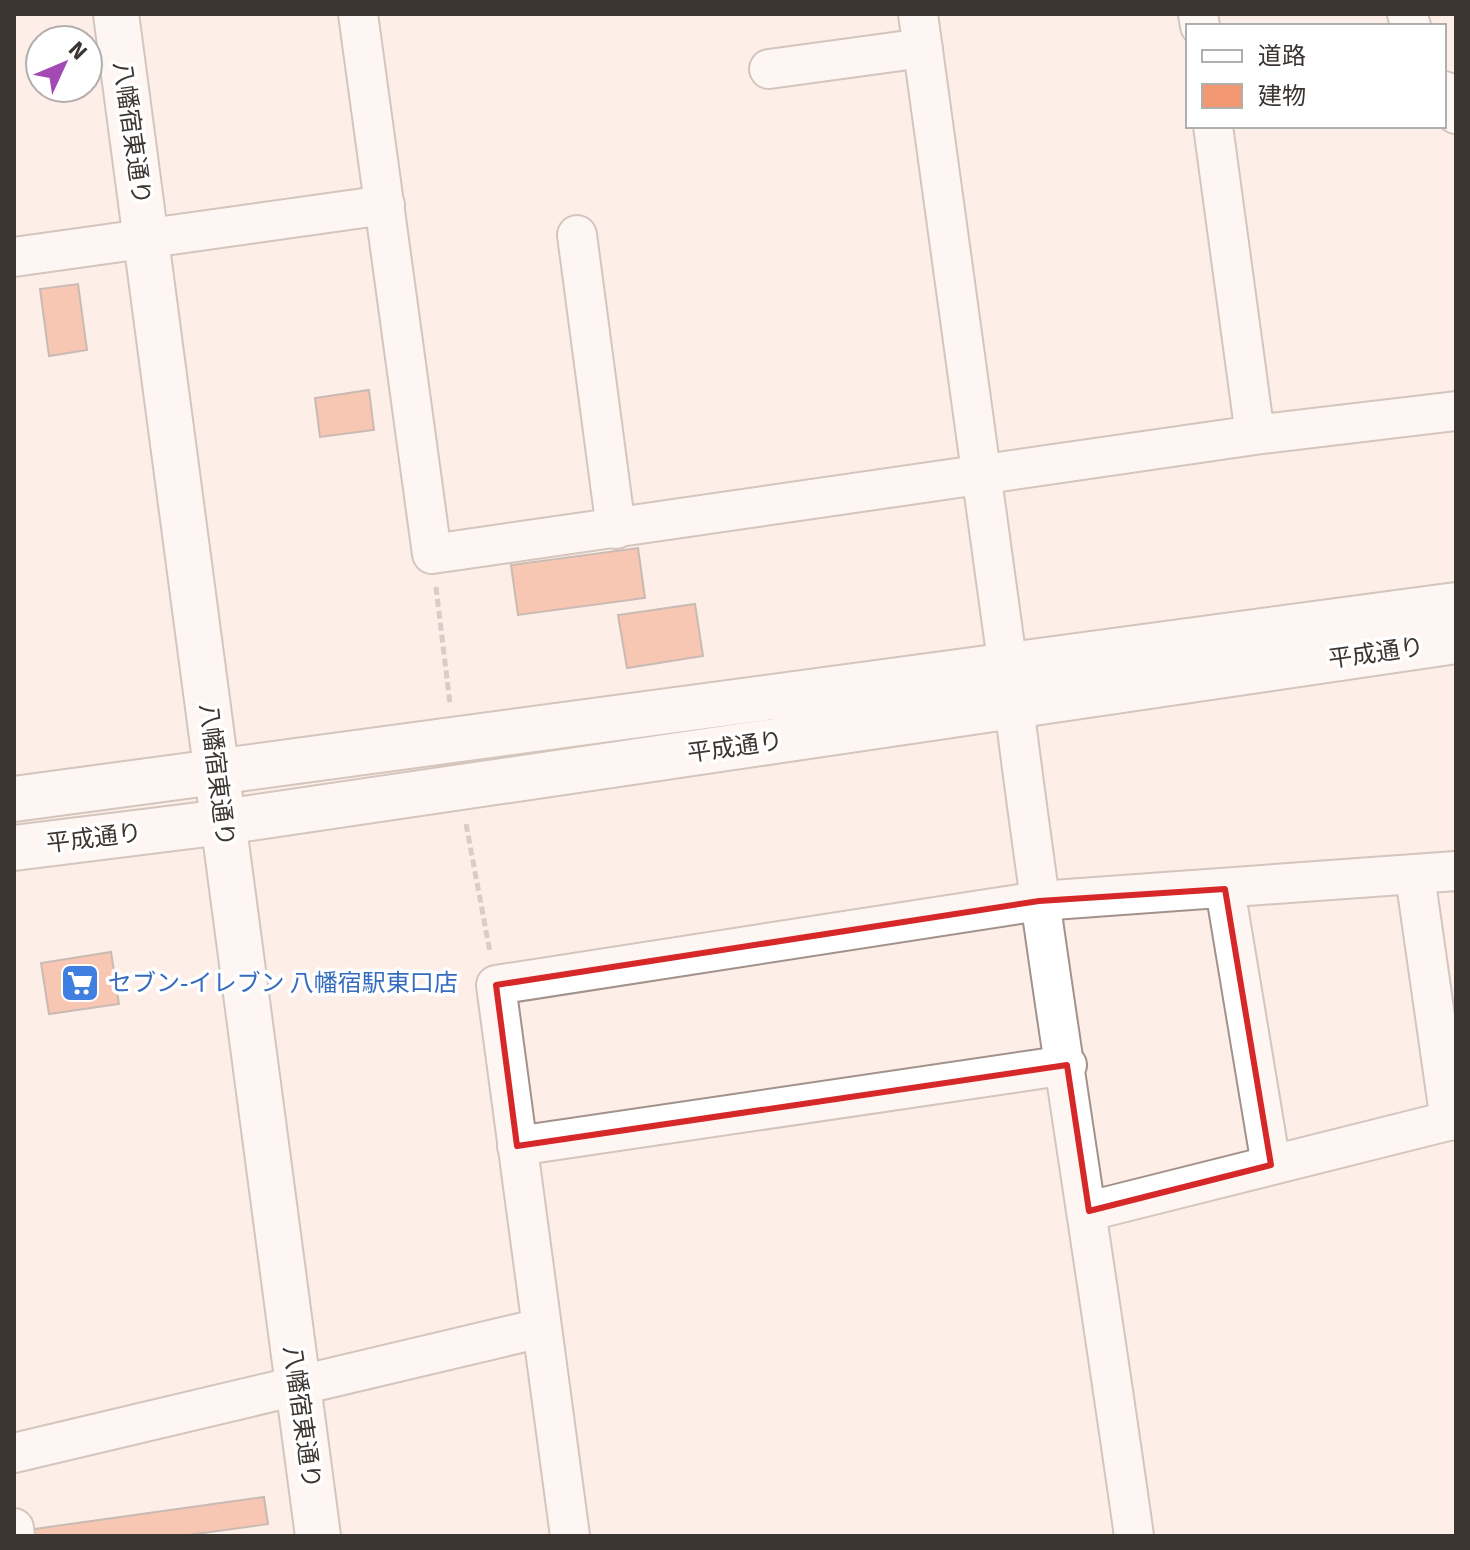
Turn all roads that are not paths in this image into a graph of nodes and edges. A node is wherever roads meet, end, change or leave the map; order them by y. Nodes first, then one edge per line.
1 (116, 14) edge
2 (358, 14) edge
3 (921, 31) edge
4 (769, 69) dead end
5 (1446, 95) edge
6 (1456, 114) edge
7 (1213, 128) edge
8 (385, 205) junction
9 (577, 235) dead end
10 (148, 240) junction
11 (14, 257) edge
12 (1456, 411) edge
13 (1255, 435) junction
14 (981, 477) junction
15 (616, 529) junction
16 (1456, 605) edge
17 (1456, 641) edge
18 (1011, 687) junction
19 (217, 772) junction
20 (14, 799) edge
21 (223, 822) junction
22 (14, 848) edge
23 (1456, 871) edge
24 (1415, 876) junction
25 (1225, 889) junction
26 (1039, 901) junction
27 (1067, 1065) junction
28 (1453, 1120) edge
29 (517, 1146) junction
30 (1271, 1165) junction
31 (1089, 1211) junction
32 (541, 1328) junction
33 (297, 1386) junction
34 (14, 1453) edge
35 (14, 1528) edge
36 (15, 1536) edge
37 (318, 1536) edge
38 (570, 1536) edge
39 (1134, 1536) edge

1 - 10 street, 八幡宿東通り
2 - 8 street
3 - 4 street
3 - 14 street
5 - 6 street
7 - 13 street
8 - 10 street
8 - 15 street
9 - 15 street
10 - 11 street
10 - 19 street, 八幡宿東通り
12 - 13 street
13 - 14 street
14 - 15 street
14 - 18 street
16 - 18 street, 平成通り
17 - 18 street, 平成通り
18 - 19 street, 平成通り
18 - 21 street, 平成通り
18 - 26 street
19 - 20 street, 平成通り
19 - 21 street, 八幡宿東通り
21 - 22 street, 平成通り
21 - 33 street, 八幡宿東通り
23 - 24 street
24 - 25 street
24 - 28 street
25 - 26 street
25 - 30 street
26 - 27 street
26 - 29 street
27 - 29 street
27 - 31 street
28 - 30 street
29 - 32 street
30 - 31 street
31 - 39 street
32 - 33 street
32 - 38 street
33 - 34 street
33 - 37 street, 八幡宿東通り
35 - 36 street

